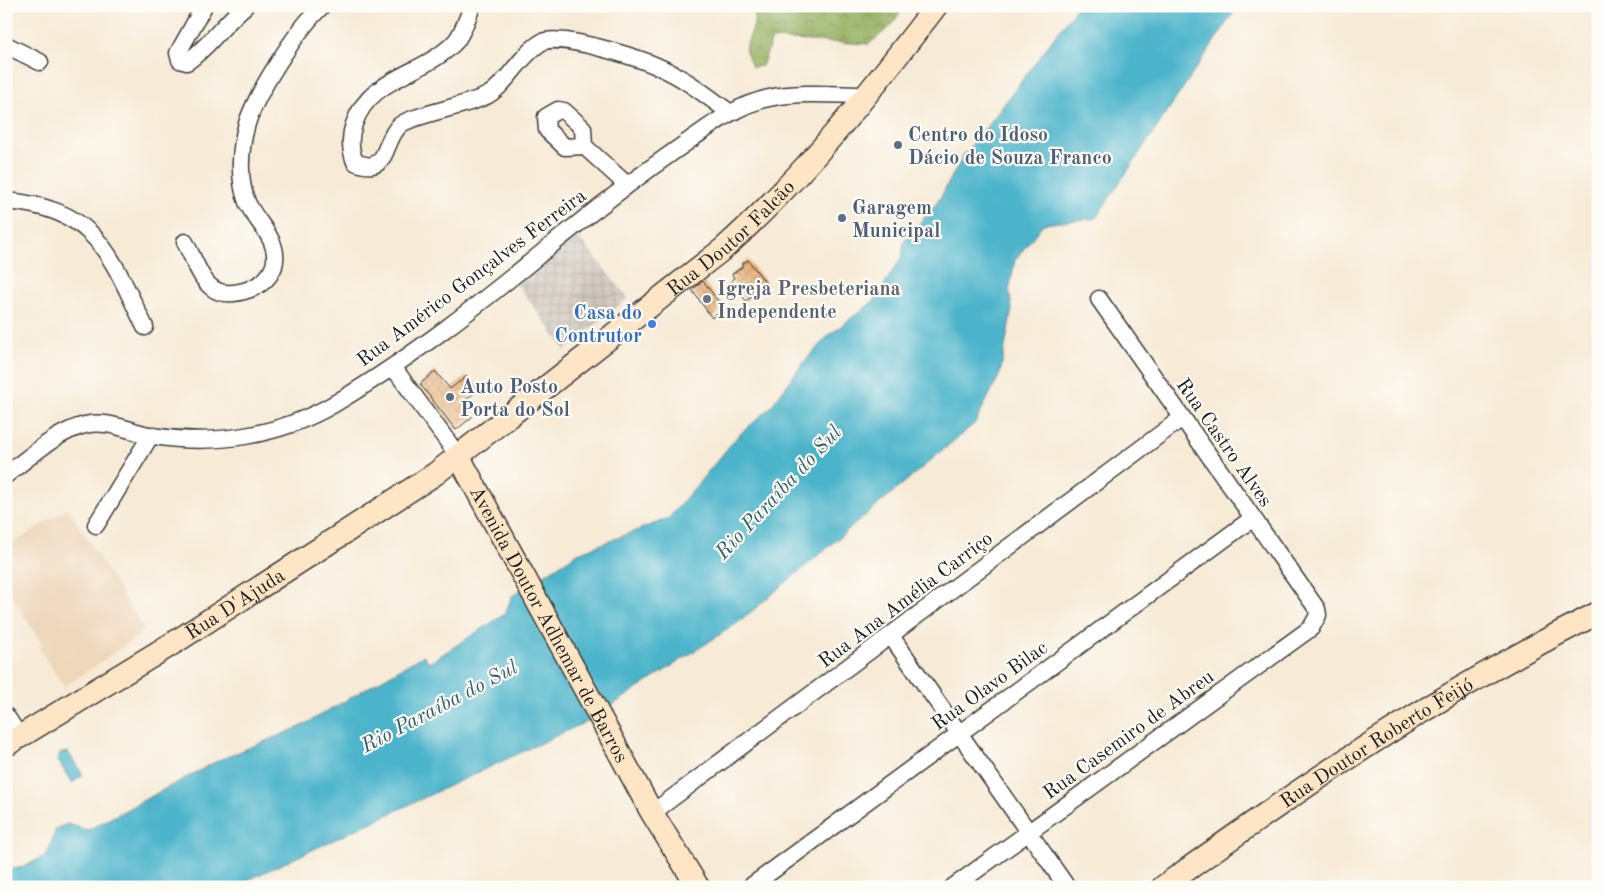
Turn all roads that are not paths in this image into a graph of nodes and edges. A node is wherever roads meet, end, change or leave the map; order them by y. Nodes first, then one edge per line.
1 (204, 6) edge
2 (245, 6) edge
3 (322, 6) edge
4 (472, 6) edge
5 (936, 6) edge
6 (6, 45) edge
7 (40, 62) dead end
8 (868, 95) junction
9 (729, 112) junction
10 (584, 146) dead end
11 (626, 184) junction
12 (6, 201) edge
13 (186, 242) dead end
14 (1099, 299) dead end
15 (145, 327) dead end
16 (393, 367) junction
17 (1182, 418) junction
18 (151, 435) junction
19 (459, 457) junction
20 (6, 475) edge
21 (1253, 518) junction
22 (96, 525) dead end
23 (1317, 608) joint
24 (1598, 613) edge
25 (891, 636) junction
26 (6, 716) edge
27 (960, 732) junction
28 (13, 741) edge
29 (652, 812) junction
30 (1029, 832) junction
31 (698, 887) edge
32 (750, 887) edge
33 (953, 887) edge
34 (1067, 887) edge
35 (1163, 887) edge

1 - 2 street
3 - 13 street
4 - 9 street
5 - 8 main road
6 - 7 street
8 - 9 street, Rua Américo Gonçalves Ferreira
8 - 19 main road, Rua Doutor Falcão
9 - 11 street, Rua Américo Gonçalves Ferreira
10 - 11 street
11 - 16 street, Rua Américo Gonçalves Ferreira
12 - 15 street
14 - 17 street, Rua Castro Alves
16 - 18 street, Rua Américo Gonçalves Ferreira
16 - 19 street, Avenida Doutor Adhemar de Barros
17 - 21 street, Rua Castro Alves
17 - 25 street, Rua Ana Amélia Carriço
18 - 20 street, Rua Américo Gonçalves Ferreira
18 - 22 street
19 - 28 main road, Rua D'Ajuda
19 - 29 main road, Avenida Doutor Adhemar de Barros
21 - 23 street, Rua Castro Alves
21 - 27 street, Rua Olavo Bilac
23 - 30 street, Rua Casemiro de Abreu
24 - 35 main road, Rua Doutor Roberto Feijó
25 - 27 street
25 - 29 street, Rua Ana Amélia Carriço
26 - 28 street
27 - 30 street
27 - 32 street, Rua Olavo Bilac
29 - 31 main road, Avenida Doutor Adhemar de Barros
30 - 33 street, Rua Casemiro de Abreu
30 - 34 street

